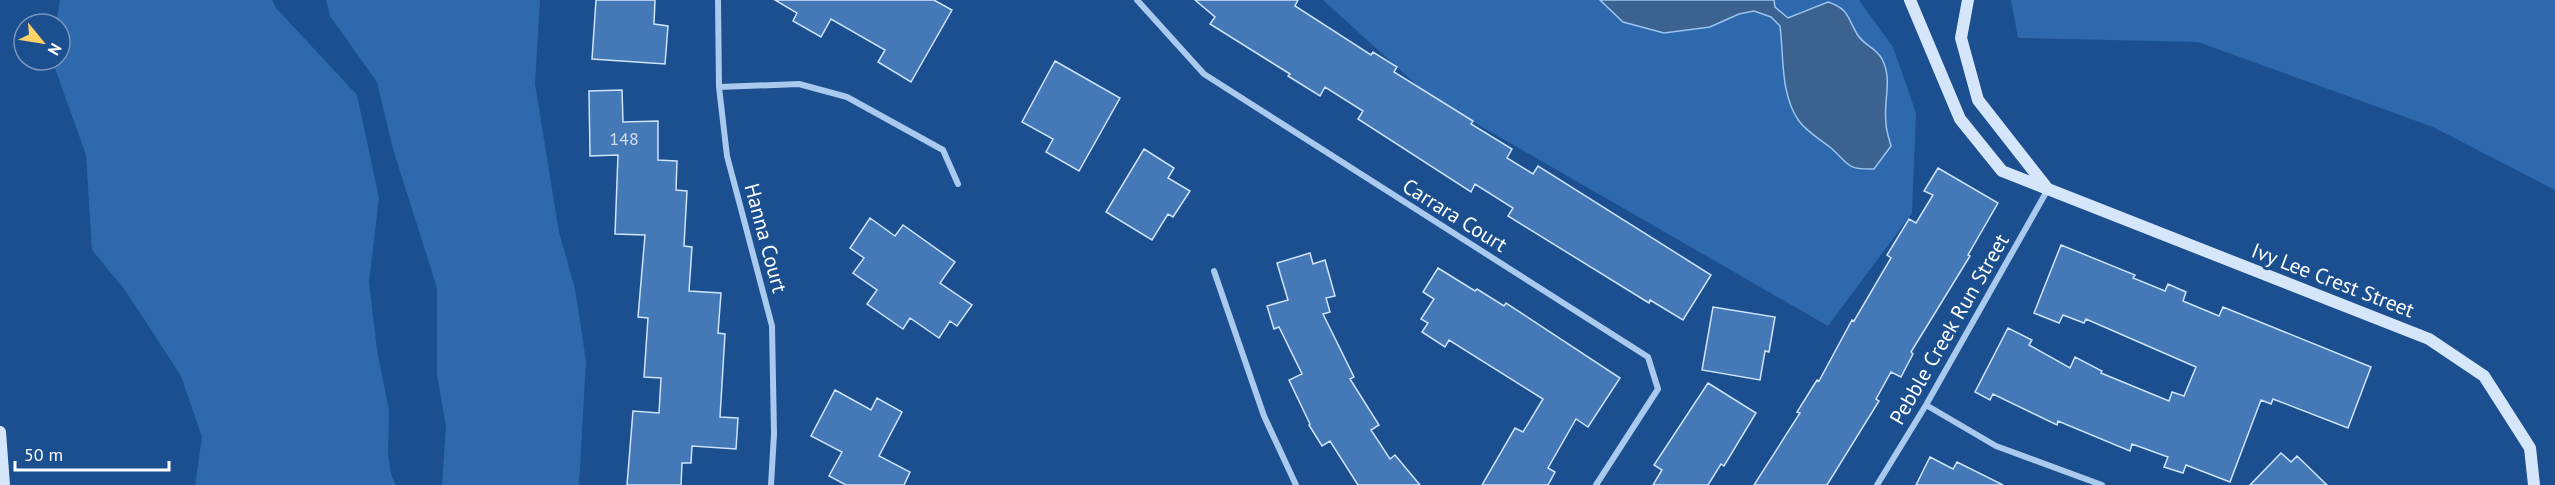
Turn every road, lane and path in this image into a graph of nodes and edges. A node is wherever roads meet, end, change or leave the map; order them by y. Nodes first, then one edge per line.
1 (718, 0) edge
2 (1137, 0) edge
3 (1910, 0) edge
4 (1968, 0) edge
5 (719, 87) junction
6 (958, 184) dead end
7 (2048, 189) junction
8 (1214, 271) dead end
9 (1926, 405) junction
10 (0, 432) edge
11 (4, 485) edge
12 (771, 485) edge
13 (1296, 485) edge
14 (1596, 485) edge
15 (1877, 485) edge
16 (2102, 485) edge
17 (2534, 485) edge

1 - 5 street, Hanna Court
2 - 14 street, Carrara Court
3 - 7 street, Ivy Lee Crest Street
4 - 7 street
5 - 6 street
5 - 12 street, Hanna Court
7 - 9 street, Pebble Creek Run Street
7 - 17 street, Ivy Lee Crest Street
8 - 13 street
9 - 15 street, Pebble Creek Run Street
9 - 16 street
10 - 11 street

